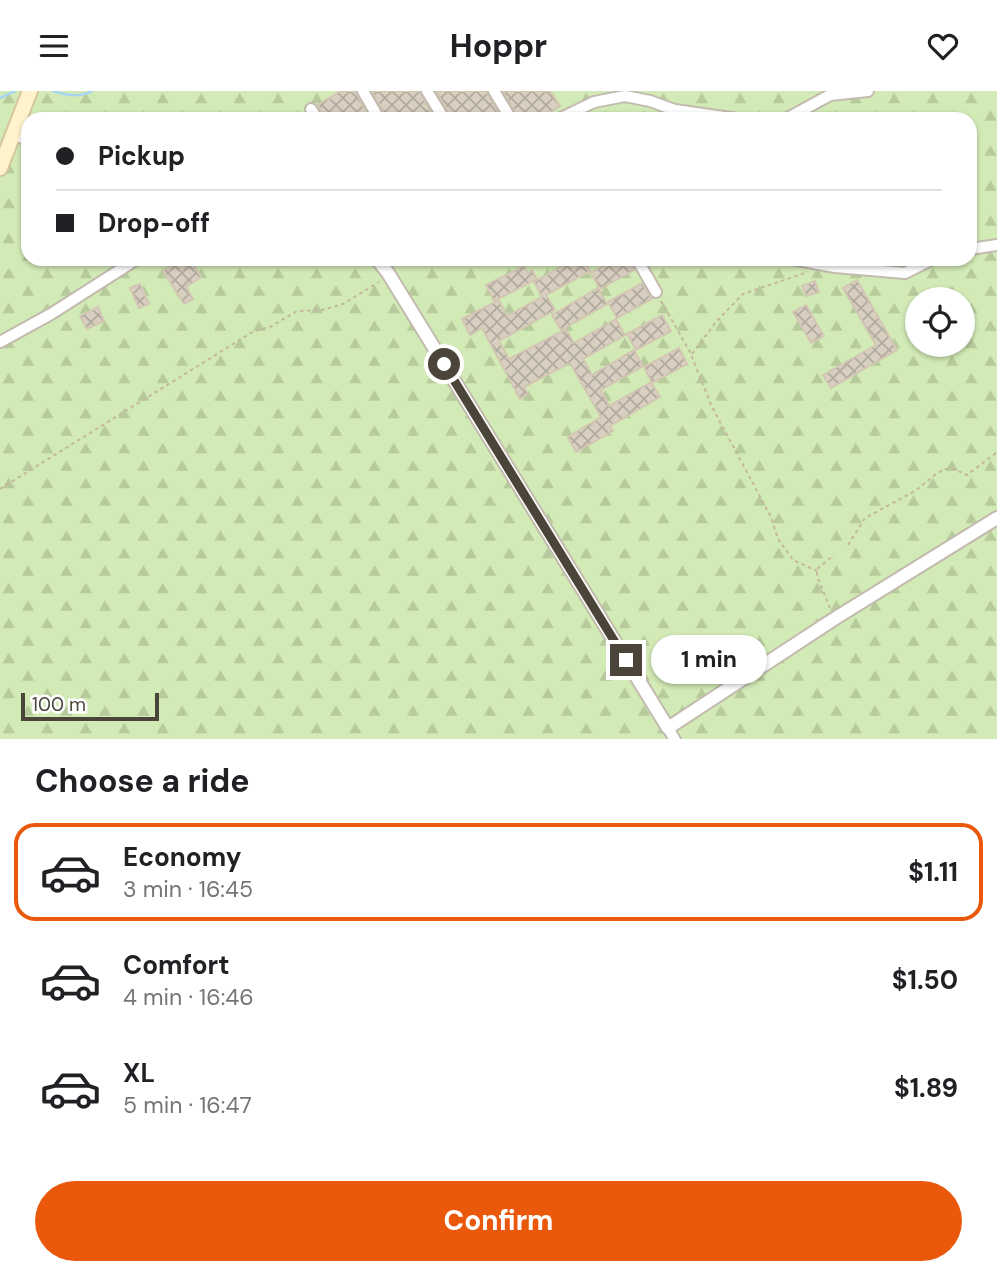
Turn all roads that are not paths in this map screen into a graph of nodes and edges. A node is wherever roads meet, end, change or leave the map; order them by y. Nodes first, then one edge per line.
1 (30, 91) edge
2 (363, 91) edge
3 (427, 91) edge
4 (494, 91) edge
5 (868, 91) edge
6 (22, 112) edge
7 (375, 112) edge
8 (440, 112) edge
9 (507, 112) edge
10 (573, 112) edge
11 (689, 112) edge
12 (799, 112) edge
13 (21, 113) edge
14 (13, 133) junction
15 (21, 136) edge
16 (0, 168) edge
17 (997, 245) edge
18 (977, 248) edge
19 (126, 266) edge
20 (382, 266) edge
21 (641, 266) edge
22 (830, 266) edge
23 (919, 266) edge
24 (656, 292) road end
25 (0, 342) edge
26 (997, 518) edge
27 (671, 734) edge

1 - 6 main road
2 - 7 street
3 - 8 street
4 - 9 street
5 - 12 street
10 - 11 street
13 - 14 main road
14 - 15 street
14 - 16 main road
17 - 18 street
19 - 25 street
20 - 27 street
21 - 24 street
22 - 23 street
26 - 27 street

